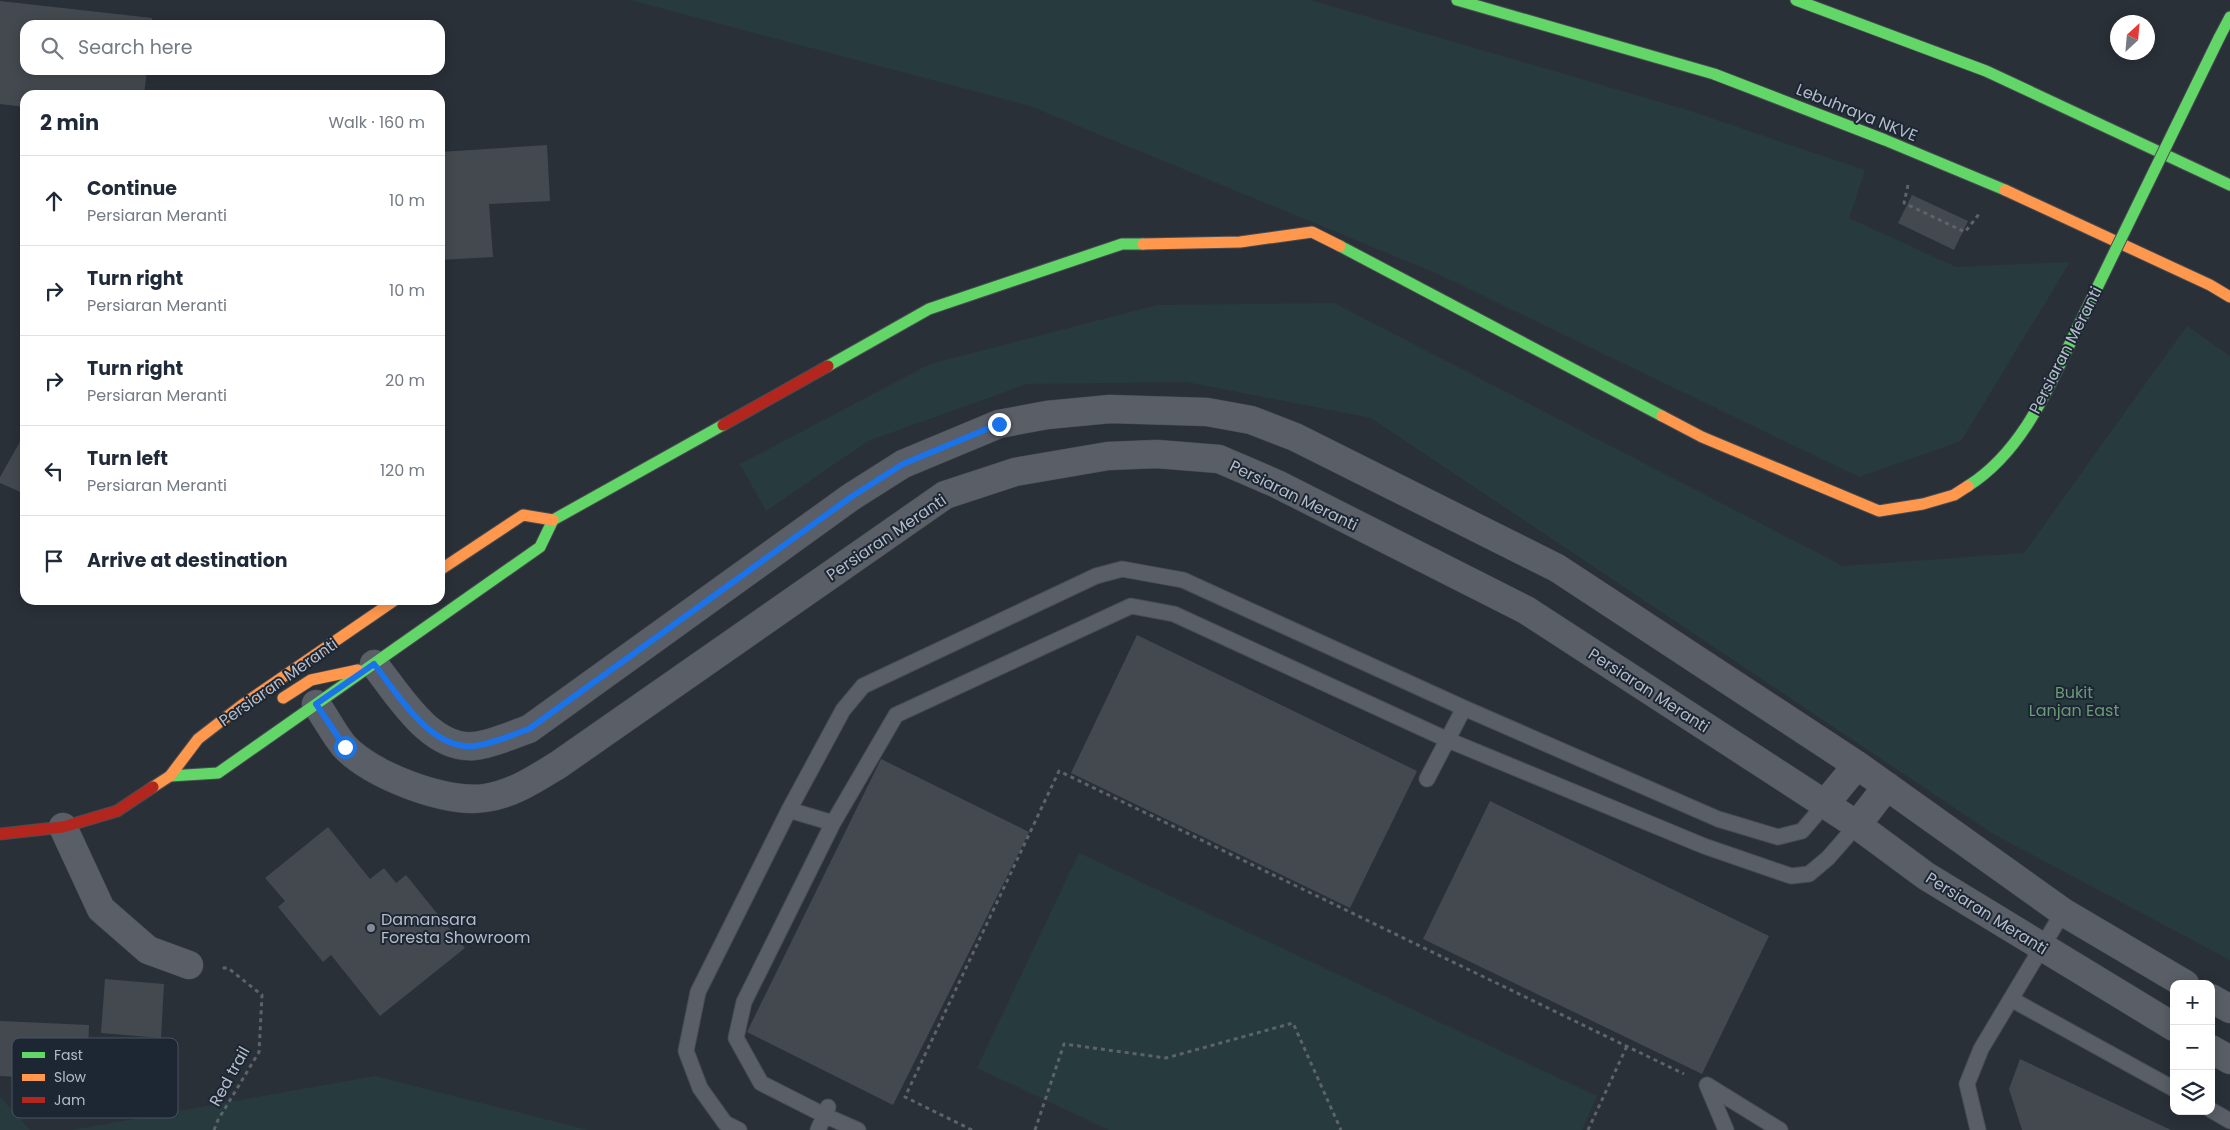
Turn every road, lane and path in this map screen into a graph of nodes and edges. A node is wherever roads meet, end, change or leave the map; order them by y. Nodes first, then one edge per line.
1 (1457, 0) edge
2 (1796, 0) edge
3 (2230, 17) edge
4 (1915, 152) junction
5 (2230, 185) edge
6 (2000, 188) junction
7 (2230, 297) edge
8 (553, 520) junction
9 (445, 567) edge
10 (398, 605) edge
11 (347, 660) dead end
12 (374, 664) junction
13 (336, 675) junction
14 (275, 704) dead end
15 (316, 704) junction
16 (242, 706) junction
17 (259, 708) dead end
18 (1464, 708) junction
19 (1448, 740) junction
20 (1857, 765) junction
21 (170, 776) junction
22 (1427, 779) dead end
23 (1887, 786) junction
24 (1825, 804) junction
25 (790, 810) junction
26 (833, 824) junction
27 (1857, 825) junction
28 (63, 827) junction
29 (0, 834) edge
30 (2063, 912) junction
31 (2042, 947) junction
32 (189, 965) joint
33 (2178, 980) edge
34 (2011, 999) junction
35 (2215, 1000) edge
36 (2230, 1008) edge
37 (2171, 1025) edge
38 (1627, 1046) junction
39 (2215, 1051) edge
40 (2230, 1060) edge
41 (1707, 1085) junction
42 (2170, 1088) edge
43 (827, 1112) junction
44 (2215, 1112) edge
45 (2230, 1121) edge
46 (214, 1130) edge
47 (739, 1130) edge
48 (818, 1130) edge
49 (858, 1130) edge
50 (972, 1130) edge
51 (1035, 1130) edge
52 (1341, 1130) edge
53 (1588, 1130) edge
54 (1726, 1130) edge
55 (1780, 1130) edge
56 (1978, 1130) edge

1 - 4 main road, Lebuhraya NKVE
2 - 5 main road
3 - 8 main road, Persiaran Meranti, bridge
4 - 6 main road, Lebuhraya NKVE
4 - 6 path
6 - 7 main road, Lebuhraya NKVE
8 - 9 main road
8 - 12 main road, Persiaran Meranti
10 - 16 main road, Persiaran Meranti
11 - 13 main road
12 - 13 main road
12 - 15 main road, Persiaran Meranti
12 - 20 street
13 - 14 main road
13 - 15 main road
15 - 21 main road, Persiaran Meranti
15 - 24 street, Persiaran Meranti
16 - 17 main road
16 - 21 main road, Persiaran Meranti
18 - 19 lane
18 - 24 lane
18 - 25 lane
19 - 22 lane
19 - 26 lane
19 - 27 lane
20 - 23 street
20 - 24 street
21 - 28 main road, Persiaran Meranti
23 - 27 street
23 - 30 street
24 - 27 street, Persiaran Meranti
25 - 26 lane
25 - 47 lane
26 - 43 lane
27 - 31 street, Persiaran Meranti
28 - 29 main road, Persiaran Meranti
28 - 32 street
30 - 31 lane
30 - 33 street
31 - 34 lane
31 - 37 street, Persiaran Meranti
32 - 46 path, Red trail
34 - 42 lane
34 - 56 lane
35 - 36 street
38 - 41 path
38 - 50 path
38 - 53 path
39 - 40 street
41 - 54 lane
41 - 55 lane
43 - 48 lane
43 - 49 lane
44 - 45 lane
51 - 52 path

